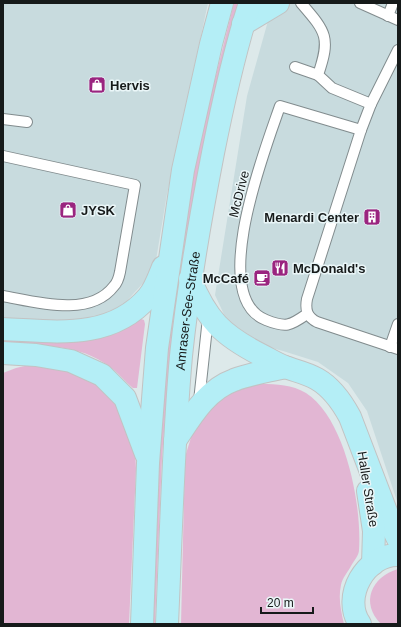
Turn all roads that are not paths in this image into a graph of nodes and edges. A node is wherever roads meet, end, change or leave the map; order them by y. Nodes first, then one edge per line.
1 (222, 3) edge
2 (250, 3) edge
3 (278, 3) edge
4 (301, 3) edge
5 (360, 3) edge
6 (393, 3) edge
7 (388, 16) junction
8 (398, 20) edge
9 (243, 24) junction
10 (398, 50) edge
11 (296, 67) dead end
12 (318, 75) junction
13 (371, 104) junction
14 (3, 119) edge
15 (28, 122) dead end
16 (361, 130) junction
17 (3, 156) edge
18 (173, 244) junction
19 (190, 279) junction
20 (3, 296) edge
21 (209, 314) junction
22 (307, 314) junction
23 (398, 324) edge
24 (3, 329) edge
25 (394, 348) edge
26 (3, 353) edge
27 (36, 355) junction
28 (3, 366) edge
29 (285, 367) junction
30 (199, 407) junction
31 (174, 442) junction
32 (361, 445) junction
33 (148, 463) junction
34 (398, 539) edge
35 (398, 555) edge
36 (373, 564) junction
37 (142, 624) edge
38 (167, 624) edge
39 (360, 624) edge

1 - 18 main road, Amraser-See-Straße
2 - 9 main road, Amraser-See-Straße
3 - 9 main road
4 - 12 lane
5 - 7 lane
6 - 7 lane
7 - 8 lane
9 - 19 main road, Amraser-See-Straße
10 - 13 lane
11 - 12 lane
12 - 13 lane
13 - 16 lane
14 - 15 lane
16 - 22 lane
16 - 22 lane, McDrive
17 - 20 lane
18 - 24 main road
18 - 33 main road, Amraser-See-Straße
19 - 21 main road
19 - 31 main road, Amraser-See-Straße
21 - 29 main road
21 - 30 lane
22 - 25 lane
23 - 25 lane
26 - 27 main road
27 - 28 main road
27 - 33 main road
29 - 30 main road
29 - 32 main road
30 - 31 main road
31 - 38 main road, Amraser-See-Straße
32 - 34 main road, Haller Straße
32 - 36 main road, Haller Straße
33 - 37 main road, Amraser-See-Straße
35 - 36 main road
36 - 39 main road

